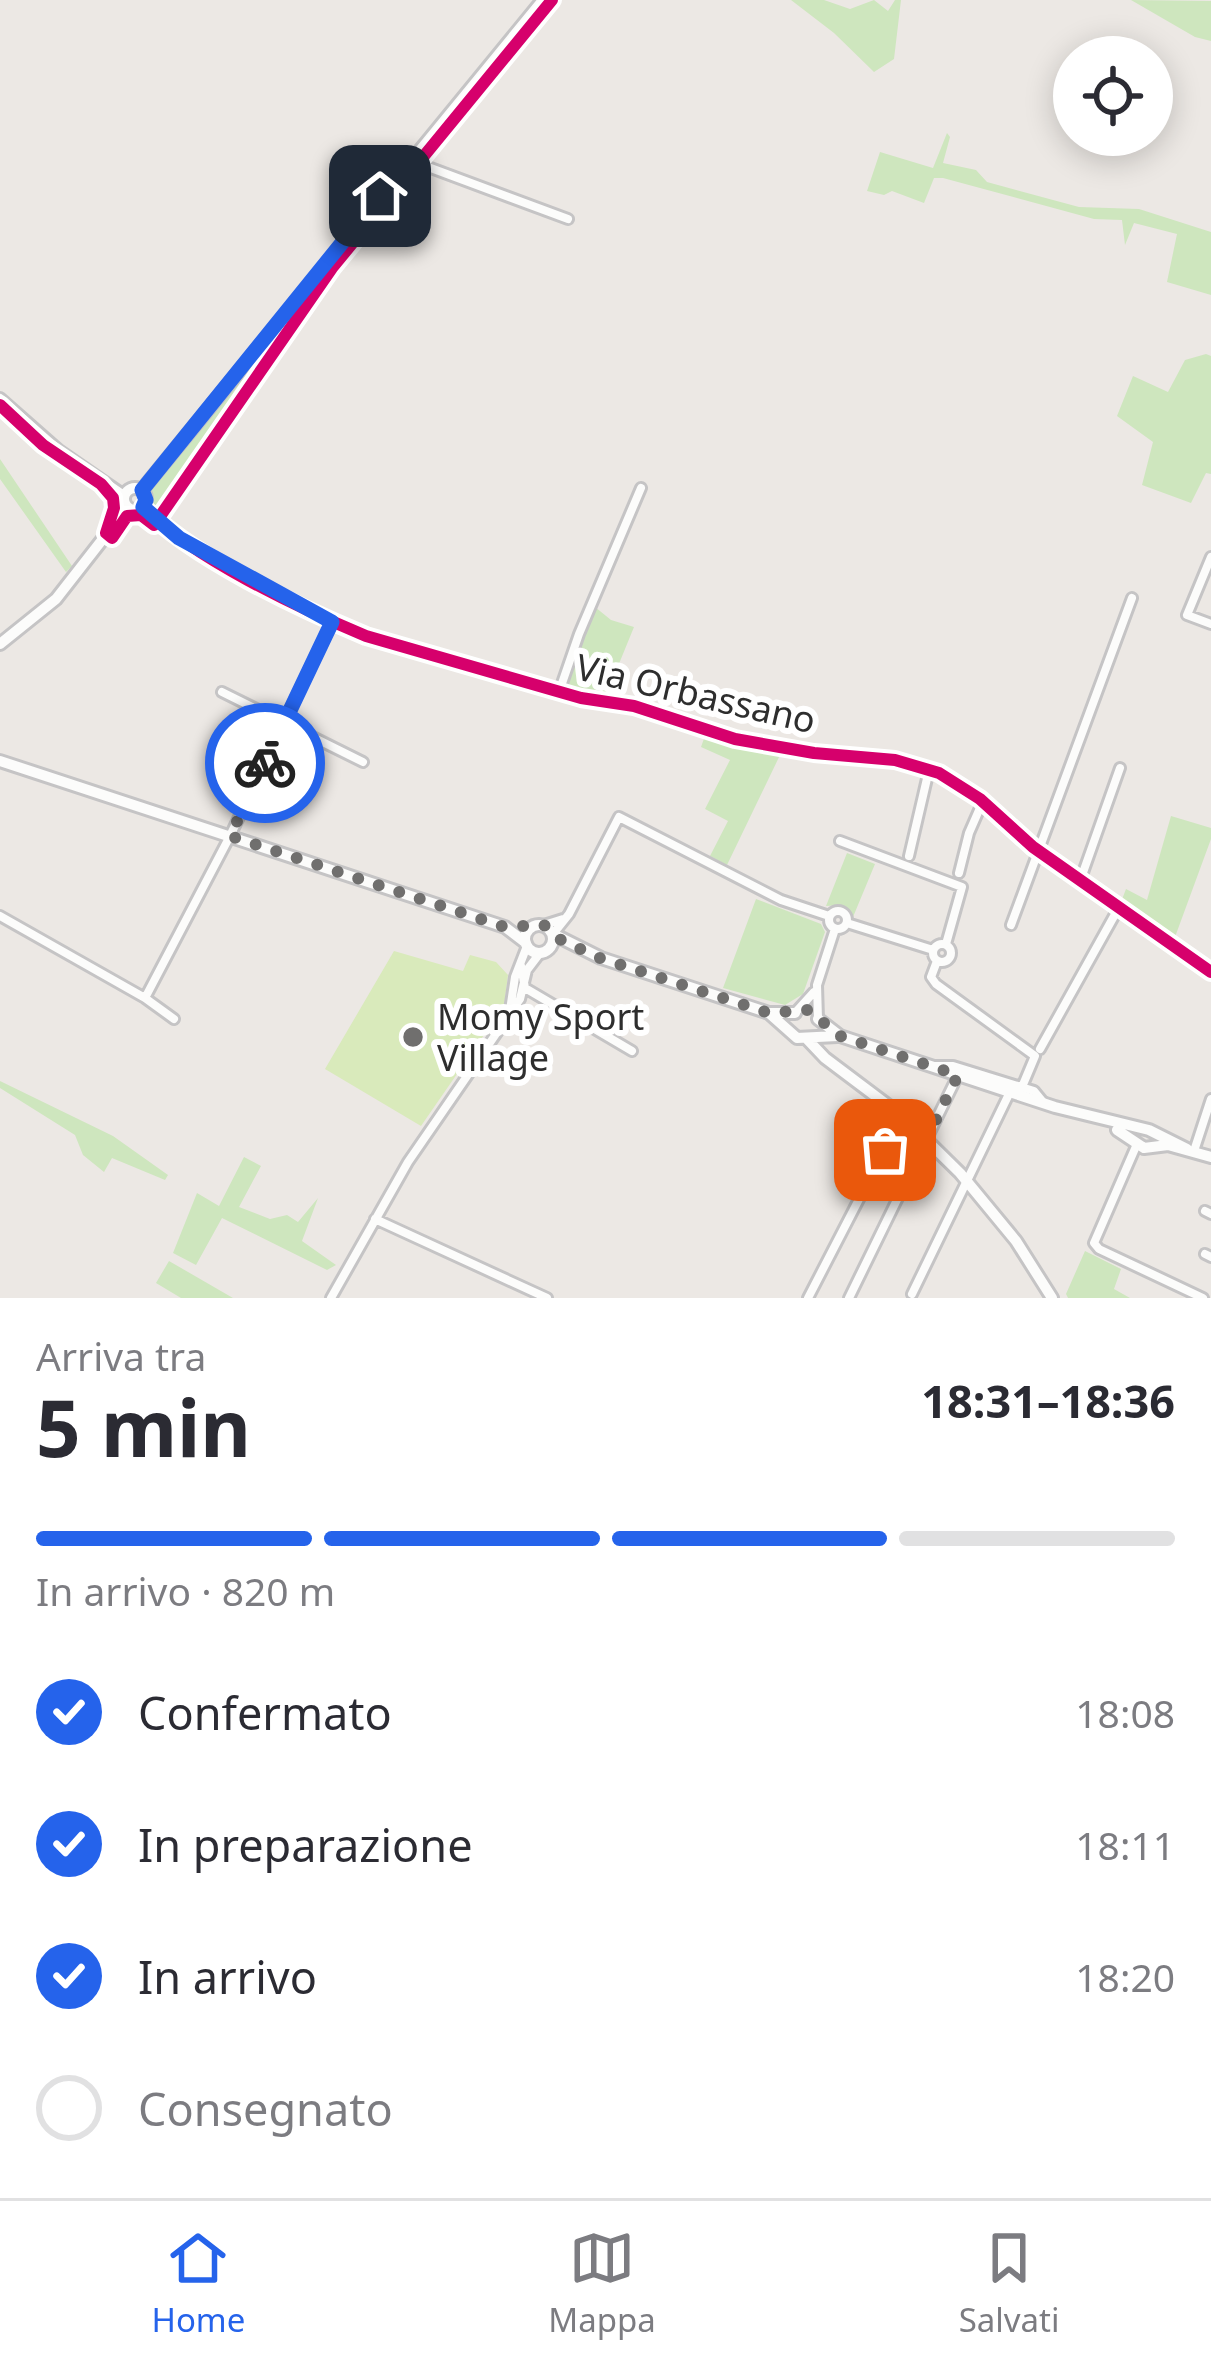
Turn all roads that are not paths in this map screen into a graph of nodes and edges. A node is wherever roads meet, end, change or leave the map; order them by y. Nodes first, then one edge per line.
1 (543, 0) edge
2 (410, 160) junction
3 (568, 219) dead end
4 (0, 398) edge
5 (641, 488) dead end
6 (142, 490) junction
7 (126, 501) junction
8 (143, 507) junction
9 (1211, 556) edge
10 (1132, 598) dead end
11 (332, 622) junction
12 (1211, 624) edge
13 (0, 644) edge
14 (222, 692) dead end
15 (559, 692) junction
16 (284, 722) junction
17 (217, 748) dead end
18 (0, 761) edge
19 (363, 762) dead end
20 (1120, 768) dead end
21 (262, 770) junction
22 (929, 770) junction
23 (982, 801) junction
24 (230, 836) junction
25 (840, 841) dead end
26 (1038, 850) junction
27 (909, 856) dead end
28 (959, 873) dead end
29 (1080, 881) junction
30 (1118, 909) junction
31 (569, 914) junction
32 (0, 916) edge
33 (829, 916) junction
34 (848, 922) junction
35 (1011, 925) dead end
36 (505, 927) junction
37 (543, 928) junction
38 (835, 929) junction
39 (946, 944) junction
40 (526, 945) junction
41 (933, 950) junction
42 (543, 952) junction
43 (601, 958) junction
44 (938, 961) junction
45 (521, 966) junction
46 (1211, 972) edge
47 (817, 985) junction
48 (525, 988) junction
49 (145, 998) junction
50 (510, 1012) junction
51 (795, 1012) junction
52 (769, 1013) junction
53 (174, 1019) dead end
54 (818, 1019) junction
55 (790, 1031) junction
56 (840, 1036) junction
57 (809, 1038) junction
58 (1040, 1049) dead end
59 (632, 1051) dead end
60 (934, 1067) junction
61 (958, 1075) junction
62 (1016, 1089) junction
63 (1211, 1099) edge
64 (902, 1116) junction
65 (927, 1138) junction
66 (1145, 1141) junction
67 (1191, 1150) junction
68 (1211, 1157) edge
69 (967, 1181) junction
70 (375, 1220) junction
71 (912, 1294) dead end
72 (331, 1298) edge
73 (547, 1298) edge
74 (808, 1298) edge
75 (849, 1298) edge
76 (1052, 1298) edge
77 (1203, 1298) edge

1 - 2 main road
2 - 3 street
2 - 6 main road
4 - 7 street
5 - 15 street
6 - 7 main road
6 - 8 main road
7 - 8 main road
7 - 13 main road
8 - 11 street, Via Orbassano
9 - 12 street
10 - 26 street
11 - 15 street, Via Orbassano
11 - 16 street
14 - 16 street
15 - 22 street, Via Orbassano
16 - 19 street
16 - 21 street
17 - 21 street
18 - 24 main road
20 - 29 street
21 - 24 street
22 - 23 street, Via Orbassano
22 - 27 street
23 - 26 street, Via Orbassano
23 - 28 street
24 - 36 main road
24 - 49 street
25 - 39 street
26 - 29 street, Via Orbassano
26 - 35 street
29 - 30 street, Via Orbassano
30 - 46 street, Via Orbassano
30 - 58 street
31 - 33 street
31 - 37 street
31 - 43 street
32 - 49 street
33 - 34 street
33 - 38 street
34 - 38 street
34 - 41 street
36 - 37 main road
36 - 40 main road
37 - 40 main road
37 - 42 main road
37 - 43 main road
38 - 47 street
39 - 41 street
39 - 44 street
40 - 42 main road
40 - 45 street
41 - 44 street
42 - 43 main road
42 - 48 street
43 - 52 main road
44 - 62 street
45 - 48 street
45 - 50 street
47 - 51 street
47 - 54 street
48 - 50 street
48 - 59 street
49 - 53 street
50 - 70 street
51 - 52 main road
51 - 54 main road
51 - 55 main road
52 - 55 main road
54 - 56 main road
54 - 57 main road
55 - 57 main road
56 - 57 main road
56 - 60 main road
57 - 64 main road
60 - 61 main road
60 - 62 street
61 - 62 main road
61 - 65 street
62 - 66 main road
62 - 69 street
63 - 67 street
64 - 65 main road
64 - 74 street
65 - 69 main road
65 - 75 street
66 - 67 main road
66 - 77 street
67 - 68 main road
69 - 71 street
69 - 76 main road
70 - 72 street
70 - 73 street

